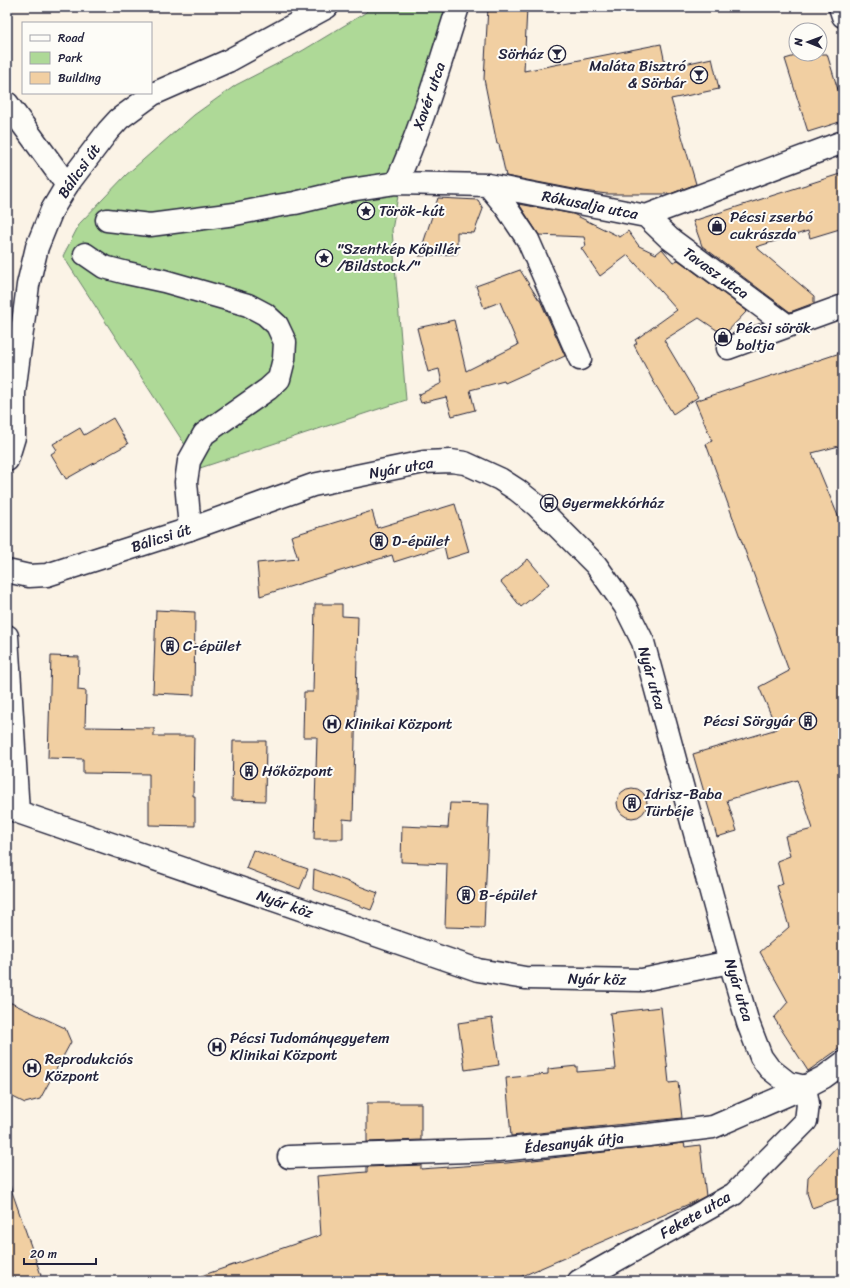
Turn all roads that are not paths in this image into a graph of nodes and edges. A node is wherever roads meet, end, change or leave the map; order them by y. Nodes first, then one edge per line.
1 (327, 7) edge
2 (458, 7) edge
3 (840, 7) edge
4 (843, 16) edge
5 (7, 103) edge
6 (843, 142) edge
7 (396, 183) junction
8 (67, 185) junction
9 (488, 185) junction
10 (646, 216) junction
11 (107, 220) dead end
12 (85, 254) dead end
13 (843, 306) edge
14 (788, 326) junction
15 (728, 348) dead end
16 (580, 359) dead end
17 (7, 460) edge
18 (313, 485) joint
19 (190, 529) junction
20 (8, 575) edge
21 (7, 636) edge
22 (730, 962) junction
23 (843, 1063) edge
24 (805, 1087) junction
25 (289, 1157) dead end
26 (579, 1281) edge

1 - 8 street, Bálicsi út
2 - 7 street, Xavér utca
3 - 4 street
5 - 8 street
6 - 10 street, Rókusalja utca
7 - 9 street, Rókusalja utca
7 - 11 street, Rókusalja utca
8 - 17 street, Bálicsi út
9 - 10 street, Rókusalja utca
9 - 16 street
10 - 14 street, Tavasz utca
12 - 19 street
13 - 14 street
14 - 15 street
18 - 19 street, Bálicsi út
18 - 22 street, Nyár utca
19 - 20 street, Bálicsi út
21 - 22 street, Nyár köz
22 - 24 street, Nyár utca
23 - 24 street, Édesanyák útja
24 - 25 street, Édesanyák útja
24 - 26 street, Fekete utca

